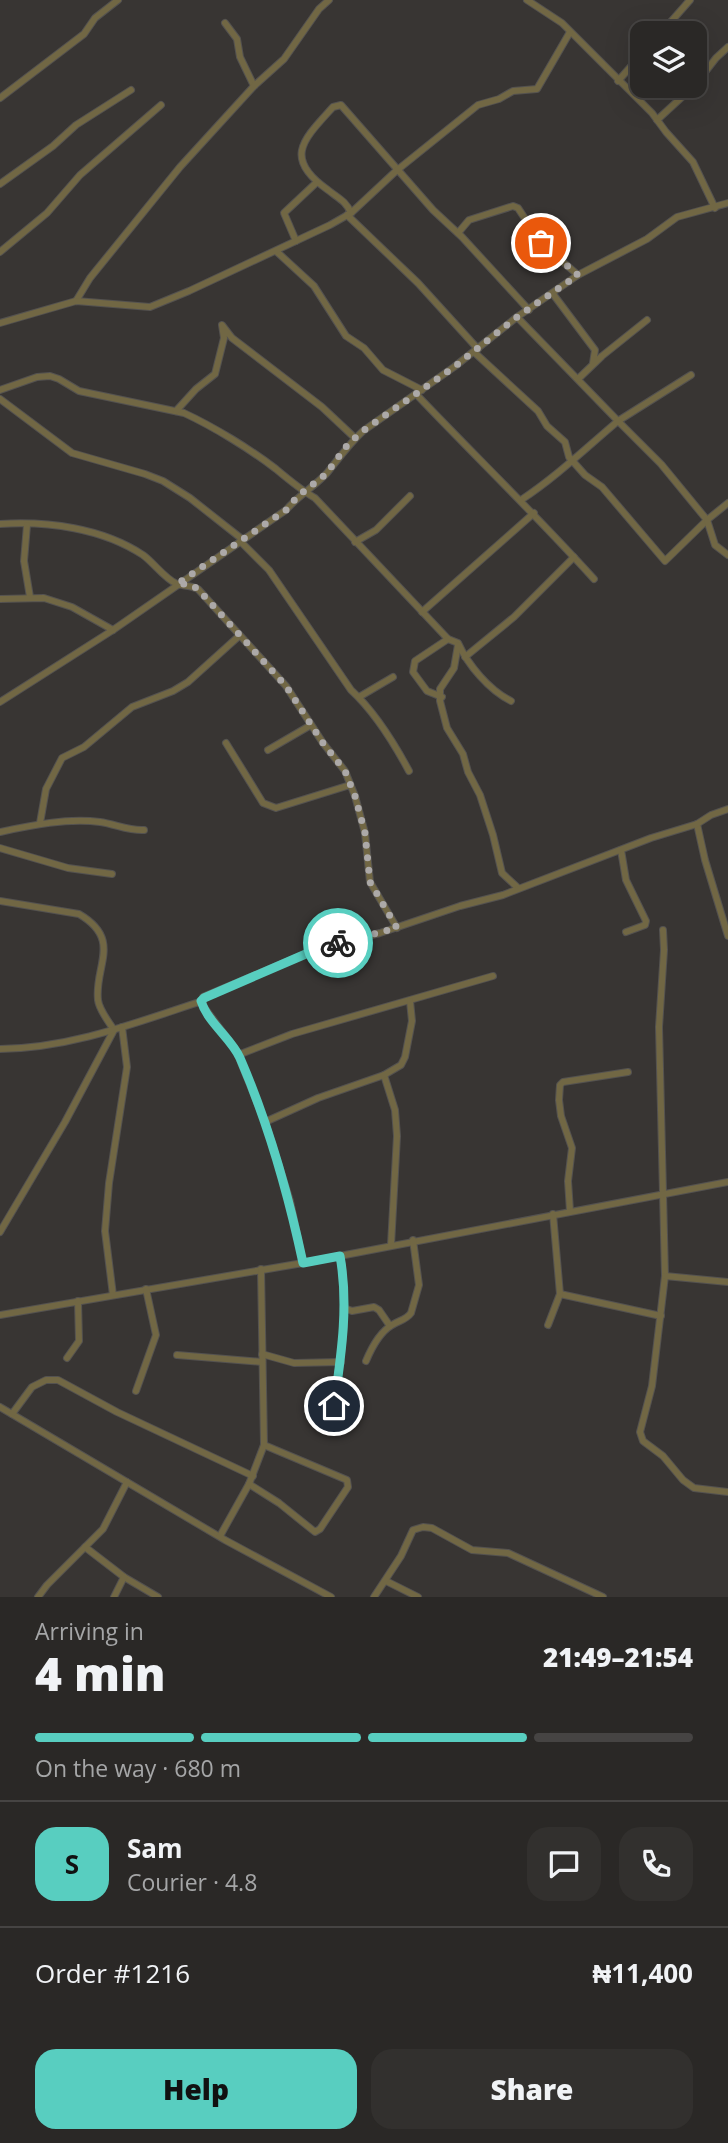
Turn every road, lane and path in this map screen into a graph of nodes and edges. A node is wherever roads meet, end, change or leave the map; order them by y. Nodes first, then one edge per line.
1 (118, 0) edge
2 (329, 0) edge
3 (527, 0) edge
4 (690, 0) edge
5 (672, 21) edge
6 (225, 23) dead end
7 (570, 32) junction
8 (728, 47) edge
9 (630, 68) edge
10 (707, 69) edge
11 (618, 81) junction
12 (254, 86) junction
13 (131, 90) dead end
14 (0, 98) edge
15 (680, 98) edge
16 (161, 105) dead end
17 (657, 120) junction
18 (399, 170) junction
19 (317, 182) junction
20 (0, 184) edge
21 (728, 203) edge
22 (715, 208) junction
23 (349, 214) junction
24 (458, 233) junction
25 (296, 241) junction
26 (0, 251) edge
27 (276, 251) junction
28 (578, 275) junction
29 (553, 294) junction
30 (76, 301) junction
31 (529, 310) junction
32 (517, 317) junction
33 (647, 320) dead end
34 (0, 323) edge
35 (476, 350) junction
36 (593, 365) junction
37 (691, 375) dead end
38 (578, 380) junction
39 (0, 390) edge
40 (419, 392) junction
41 (0, 399) edge
42 (176, 411) junction
43 (618, 421) junction
44 (355, 438) junction
45 (572, 461) junction
46 (303, 492) junction
47 (410, 496) dead end
48 (521, 500) junction
49 (728, 503) edge
50 (534, 513) junction
51 (707, 520) junction
52 (0, 524) edge
53 (27, 525) junction
54 (241, 540) junction
55 (355, 542) junction
56 (728, 555) edge
57 (574, 557) junction
58 (594, 579) dead end
59 (177, 584) junction
60 (30, 597) junction
61 (0, 599) edge
62 (422, 612) junction
63 (113, 630) junction
64 (239, 636) junction
65 (448, 639) junction
66 (458, 643) junction
67 (465, 657) junction
68 (393, 677) dead end
69 (359, 697) junction
70 (442, 697) junction
71 (511, 701) dead end
72 (0, 702) edge
73 (311, 725) junction
74 (226, 743) dead end
75 (268, 750) dead end
76 (409, 771) dead end
77 (350, 785) junction
78 (728, 809) edge
79 (40, 823) junction
80 (697, 824) junction
81 (144, 830) dead end
82 (0, 832) edge
83 (0, 848) edge
84 (621, 850) junction
85 (112, 874) dead end
86 (518, 888) junction
87 (0, 901) edge
88 (397, 928) junction
89 (663, 930) dead end
90 (626, 932) dead end
91 (728, 936) edge
92 (493, 976) dead end
93 (201, 1001) junction
94 (410, 1001) junction
95 (122, 1027) junction
96 (114, 1030) junction
97 (0, 1049) edge
98 (239, 1055) junction
99 (628, 1072) dead end
100 (384, 1075) junction
101 (265, 1122) junction
102 (728, 1182) edge
103 (664, 1195) junction
104 (570, 1211) junction
105 (553, 1214) junction
106 (0, 1232) edge
107 (414, 1240) junction
108 (391, 1245) junction
109 (340, 1256) junction
110 (303, 1263) junction
111 (261, 1269) junction
112 (665, 1276) junction
113 (728, 1282) edge
114 (146, 1289) junction
115 (560, 1294) junction
116 (113, 1295) junction
117 (78, 1301) junction
118 (344, 1307) junction
119 (0, 1315) edge
120 (661, 1316) junction
121 (548, 1325) dead end
122 (390, 1326) junction
123 (177, 1354) dead end
124 (67, 1358) dead end
125 (262, 1358) junction
126 (366, 1361) dead end
127 (341, 1362) junction
128 (136, 1391) dead end
129 (334, 1406) dead end
130 (0, 1407) edge
131 (12, 1414) junction
132 (264, 1445) junction
133 (253, 1476) junction
134 (127, 1482) junction
135 (249, 1484) junction
136 (728, 1492) edge
137 (220, 1536) junction
138 (85, 1547) junction
139 (124, 1577) junction
140 (386, 1581) junction
141 (592, 1595) edge
142 (38, 1597) edge
143 (114, 1597) edge
144 (159, 1597) edge
145 (331, 1597) edge
146 (374, 1597) edge
147 (418, 1597) edge
148 (603, 1597) edge

1 - 14 street
2 - 12 street
3 - 7 street
4 - 5 street
6 - 12 street
7 - 11 street
7 - 18 street
8 - 10 street
9 - 11 street
11 - 17 street
12 - 30 street
13 - 20 street
15 - 17 street
16 - 26 street
17 - 22 street
18 - 19 street
18 - 23 street
18 - 24 street
19 - 23 street
19 - 25 street
21 - 22 street
22 - 28 street
23 - 25 street
23 - 35 street
24 - 28 street
24 - 31 street
25 - 27 street
27 - 30 street
27 - 40 street
28 - 29 street
29 - 31 street
29 - 36 street
30 - 34 street
31 - 32 street
32 - 35 street
32 - 38 street
33 - 36 street
35 - 40 street
35 - 45 street
36 - 38 street
37 - 43 street
38 - 43 street
39 - 42 street
40 - 44 street
40 - 48 street
41 - 54 street
42 - 44 street
42 - 46 street
43 - 45 street
43 - 51 street
44 - 46 street
45 - 48 street
45 - 51 street
46 - 54 street
46 - 55 street
47 - 55 street
48 - 50 street
49 - 51 street
50 - 57 street
50 - 62 street
51 - 56 street
52 - 53 street
53 - 59 street
53 - 60 street
54 - 59 street
54 - 69 street
55 - 62 street
57 - 58 street
57 - 67 street
59 - 63 street
59 - 64 street
60 - 61 street
60 - 63 street
62 - 65 street
63 - 72 street
64 - 73 street
64 - 79 street
65 - 66 street
65 - 70 street
66 - 67 street
66 - 70 street
67 - 71 street
68 - 69 street
69 - 76 street
70 - 86 street
73 - 75 street
73 - 77 street
74 - 77 street
77 - 88 street
78 - 80 street
79 - 81 street
79 - 82 street
80 - 84 street
80 - 91 street
83 - 85 street
84 - 86 street
84 - 90 street
86 - 88 street
87 - 96 street
88 - 93 street
89 - 103 street
92 - 94 street
93 - 95 street
93 - 98 street
94 - 98 street
94 - 100 street
95 - 96 street
95 - 116 street
96 - 97 street
96 - 106 street
98 - 101 street
99 - 104 street
100 - 101 street
100 - 108 street
101 - 110 street
102 - 103 street
103 - 104 street
103 - 112 street
104 - 105 street
105 - 107 street
105 - 115 street
107 - 108 street
107 - 122 street
108 - 109 street
109 - 110 street
109 - 118 street
110 - 111 street
111 - 114 street
111 - 125 street
112 - 113 street
112 - 120 street
114 - 116 street
114 - 128 street
115 - 120 street
115 - 121 street
116 - 117 street
117 - 119 street
117 - 124 street
118 - 122 street
118 - 127 street
120 - 136 street
122 - 126 street
123 - 125 street
125 - 127 street
125 - 132 street
127 - 129 street
130 - 131 street
131 - 133 street
131 - 134 street
132 - 133 street
132 - 135 street
133 - 135 street
134 - 137 street
134 - 138 street
135 - 137 street
137 - 145 street
138 - 139 street
138 - 142 street
139 - 143 street
139 - 144 street
140 - 141 street
140 - 146 street
140 - 147 street
141 - 148 street

